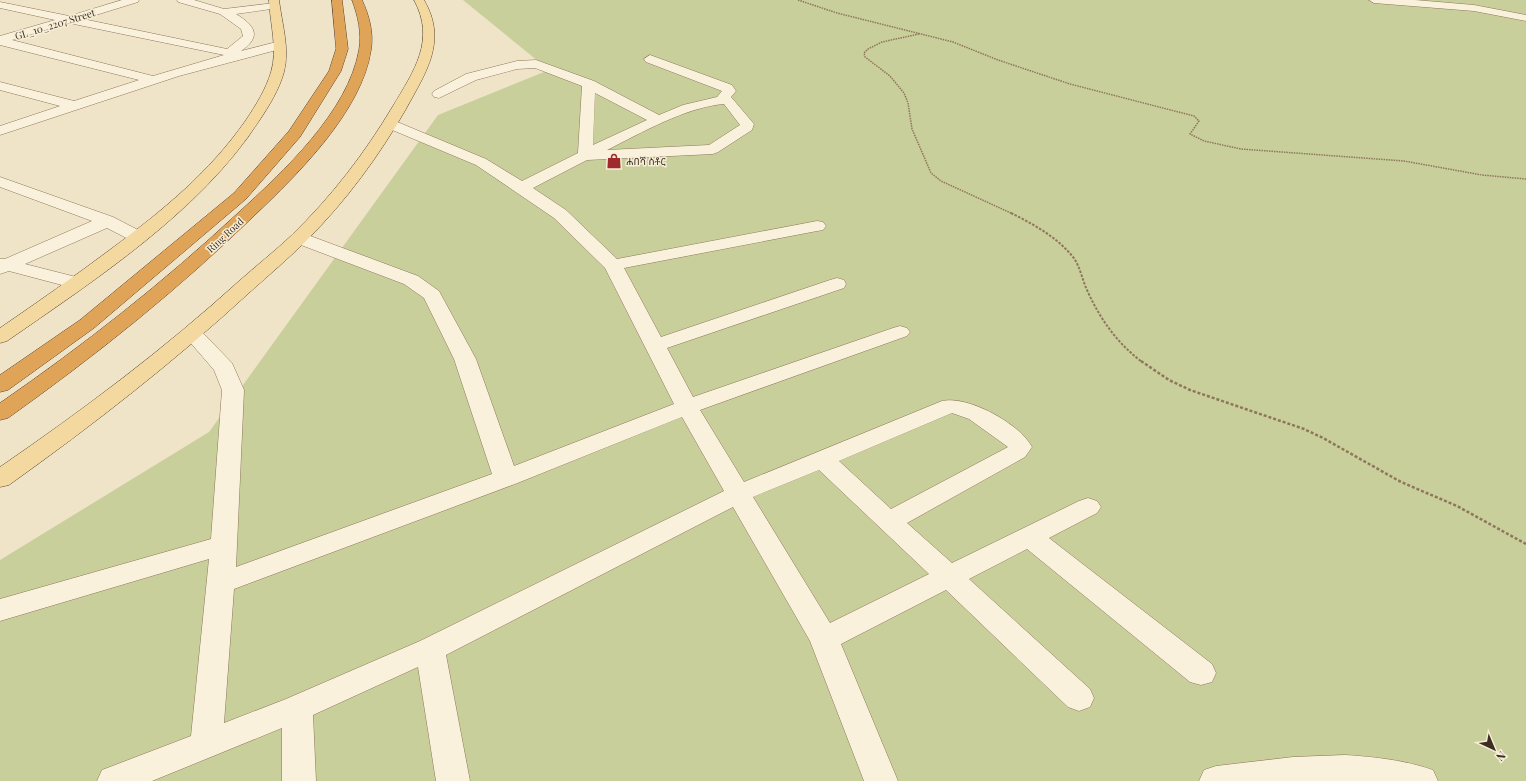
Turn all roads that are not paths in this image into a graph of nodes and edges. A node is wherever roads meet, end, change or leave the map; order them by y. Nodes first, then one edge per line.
1 (134, 0) edge
2 (182, 0) edge
3 (337, 0) edge
4 (356, 0) edge
5 (419, 0) edge
6 (1374, 0) edge
7 (274, 3) edge
8 (0, 5) edge
9 (224, 12) junction
10 (1526, 18) edge
11 (69, 20) junction
12 (0, 41) edge
13 (280, 45) junction
14 (232, 54) junction
15 (650, 59) dead end
16 (155, 80) junction
17 (589, 84) junction
18 (0, 86) edge
19 (439, 94) dead end
20 (723, 98) junction
21 (76, 106) junction
22 (658, 120) junction
23 (390, 124) junction
24 (0, 131) edge
25 (585, 156) junction
26 (0, 182) edge
27 (521, 188) junction
28 (107, 221) junction
29 (817, 226) dead end
30 (138, 237) junction
31 (299, 238) junction
32 (2, 265) edge
33 (612, 265) junction
34 (77, 283) junction
35 (837, 284) dead end
36 (900, 332) dead end
37 (193, 334) junction
38 (0, 337) edge
39 (656, 345) junction
40 (0, 385) edge
41 (688, 407) junction
42 (0, 412) edge
43 (822, 459) junction
44 (506, 478) junction
45 (0, 479) edge
46 (738, 494) junction
47 (1088, 507) dead end
48 (889, 521) junction
49 (1030, 536) junction
50 (224, 545) junction
51 (949, 577) junction
52 (220, 583) junction
53 (0, 610) edge
54 (824, 639) junction
55 (430, 650) junction
56 (1201, 673) dead end
57 (1079, 698) dead end
58 (297, 708) junction
59 (206, 744) junction
60 (165, 771) edge
61 (114, 781) edge
62 (299, 781) edge
63 (453, 781) edge
64 (881, 781) edge
65 (1216, 781) edge
66 (1421, 781) edge

1 - 11 street, GL_10_2207 Street
2 - 9 street
3 - 40 highway, Ring Road
4 - 42 highway, Ring Road
5 - 23 main road
6 - 10 street
7 - 9 street
7 - 13 main road
8 - 11 street
9 - 14 street
11 - 12 street, GL_10_2207 Street
11 - 14 street
12 - 16 street
13 - 14 street
13 - 30 main road
14 - 16 street
15 - 20 street
16 - 21 street
17 - 19 street
17 - 22 street
17 - 25 street
18 - 21 street
20 - 22 street
20 - 25 street
21 - 24 street
22 - 25 street
23 - 27 street
23 - 31 main road
25 - 27 street
26 - 28 street
27 - 33 street
28 - 30 street
28 - 32 street
29 - 33 street
30 - 34 main road
31 - 37 main road
31 - 44 street
32 - 34 street
33 - 39 street
34 - 38 main road
35 - 39 street
36 - 41 street
37 - 45 main road
37 - 50 street
39 - 41 street
41 - 44 street
41 - 46 street
43 - 46 street
43 - 48 street
43 - 48 street
44 - 52 street
46 - 54 street
46 - 55 street
47 - 49 street
48 - 51 street
49 - 51 street
49 - 56 street
50 - 52 street
50 - 53 street
51 - 54 street
51 - 57 street
52 - 59 street
54 - 64 street
55 - 58 street
55 - 63 street
58 - 59 street
58 - 62 street
59 - 60 street
60 - 61 street
65 - 66 street

